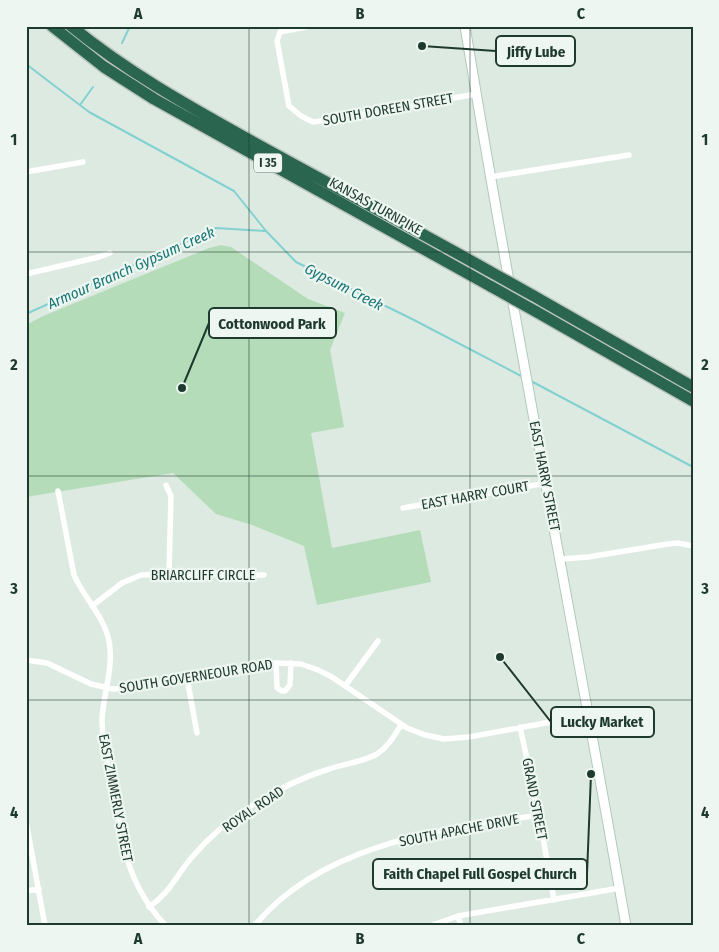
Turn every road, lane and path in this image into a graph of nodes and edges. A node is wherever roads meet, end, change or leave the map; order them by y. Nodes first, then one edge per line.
1 (52, 26) edge
2 (71, 26) edge
3 (310, 26) edge
4 (465, 26) edge
5 (476, 94) junction
6 (629, 155) dead end
7 (83, 162) dead end
8 (26, 172) edge
9 (490, 177) junction
10 (110, 252) dead end
11 (26, 274) edge
12 (693, 387) edge
13 (693, 401) edge
14 (547, 483) junction
15 (166, 485) dead end
16 (58, 491) dead end
17 (403, 508) dead end
18 (693, 546) edge
19 (561, 559) junction
20 (169, 574) junction
21 (264, 575) dead end
22 (92, 606) junction
23 (378, 641) dead end
24 (26, 660) edge
25 (276, 663) junction
26 (291, 663) junction
27 (187, 678) junction
28 (345, 686) junction
29 (106, 688) junction
30 (589, 715) junction
31 (401, 725) junction
32 (520, 727) junction
33 (197, 733) dead end
34 (539, 815) junction
35 (26, 821) edge
36 (620, 888) junction
37 (38, 889) junction
38 (26, 891) edge
39 (554, 900) junction
40 (149, 907) junction
41 (458, 916) junction
42 (45, 926) edge
43 (166, 926) edge
44 (254, 926) edge
45 (430, 926) edge
46 (461, 926) edge
47 (626, 926) edge

1 - 13 highway, KANSAS TURNPIKE / I 35, bridge
2 - 12 highway, KANSAS TURNPIKE / I 35, bridge
3 - 5 street, SOUTH DOREEN STREET
4 - 5 main road, EAST HARRY STREET
5 - 9 main road, EAST HARRY STREET
6 - 9 street
7 - 8 street
9 - 14 main road, EAST HARRY STREET
10 - 11 street
14 - 17 street, EAST HARRY COURT
14 - 19 main road, EAST HARRY STREET
15 - 20 street
16 - 22 street, EAST ZIMMERLY STREET
18 - 19 street
19 - 30 main road, EAST HARRY STREET
20 - 21 street, BRIARCLIFF CIRCLE
20 - 22 street, BRIARCLIFF CIRCLE
22 - 29 street, EAST ZIMMERLY STREET
23 - 28 street
24 - 29 street, SOUTH GOVERNEOUR ROAD
25 - 26 street, SOUTH GOVERNEOUR ROAD
25 - 26 street
25 - 27 street, SOUTH GOVERNEOUR ROAD
26 - 28 street, SOUTH GOVERNEOUR ROAD
27 - 29 street, SOUTH GOVERNEOUR ROAD
27 - 33 street
28 - 31 street, SOUTH GOVERNEOUR ROAD
29 - 40 street, EAST ZIMMERLY STREET
30 - 32 street, SOUTH GOVERNEOUR ROAD
30 - 36 main road, EAST HARRY STREET
31 - 32 street, SOUTH GOVERNEOUR ROAD
31 - 40 street, ROYAL ROAD
32 - 34 street, GRAND STREET
34 - 39 street, GRAND STREET
34 - 44 street, SOUTH APACHE DRIVE
35 - 37 street
36 - 39 street
36 - 47 main road, EAST HARRY STREET
37 - 38 street
37 - 42 street
39 - 41 street
40 - 43 street, EAST ZIMMERLY STREET
41 - 45 street
41 - 46 street

